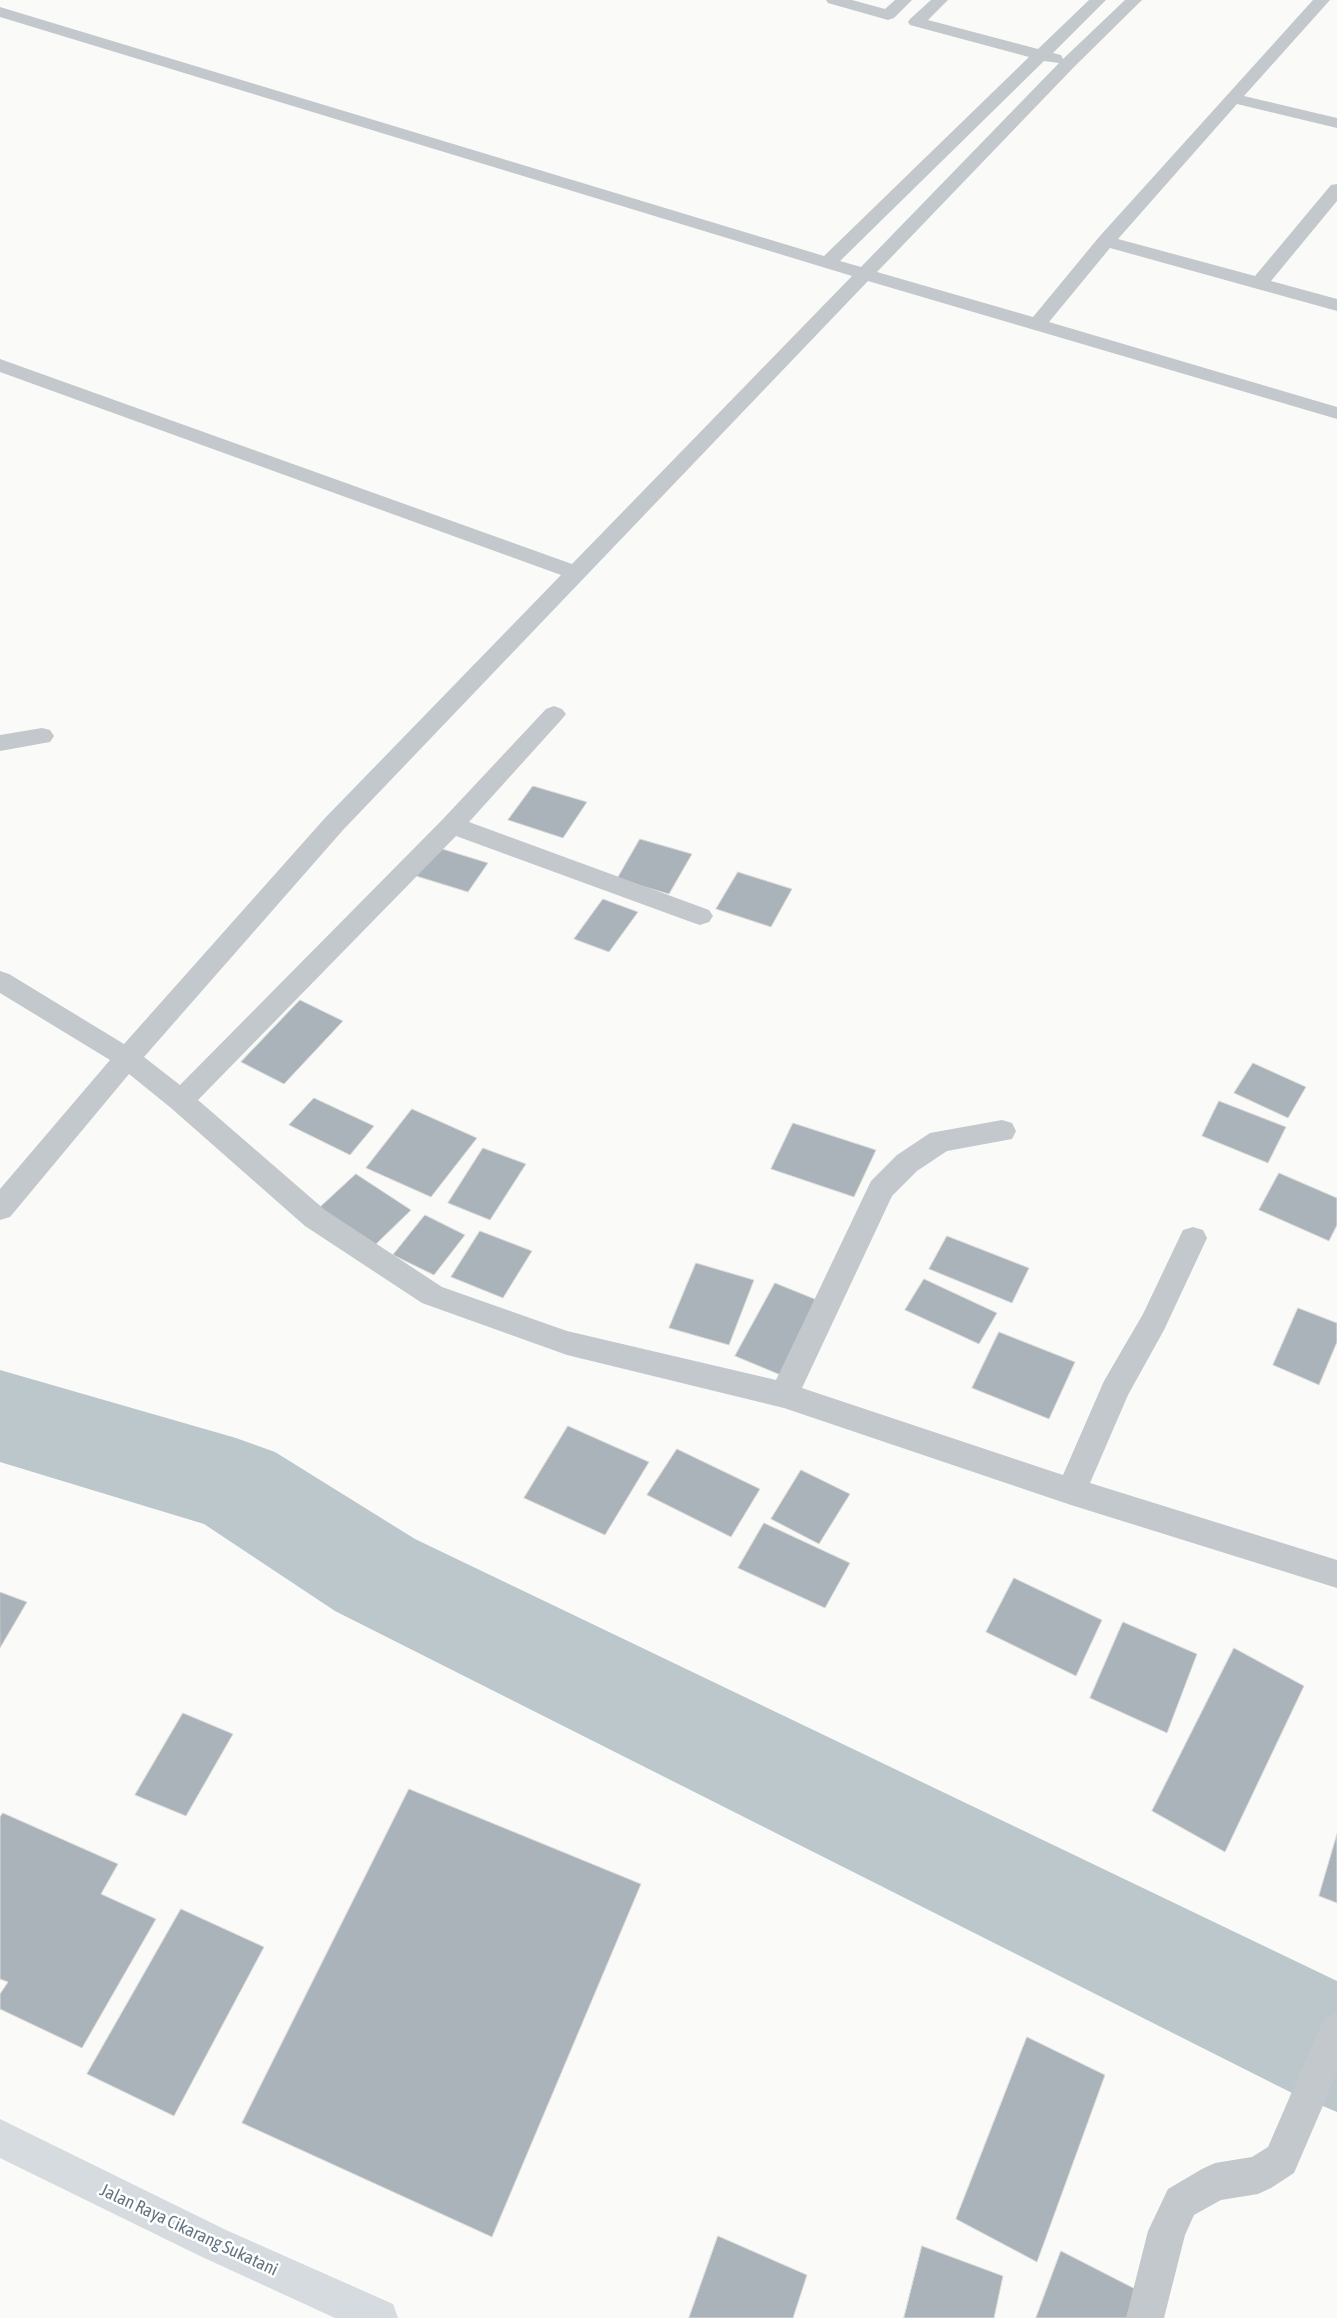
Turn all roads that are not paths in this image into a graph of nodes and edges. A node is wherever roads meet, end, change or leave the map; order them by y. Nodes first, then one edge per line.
1 (834, 0) edge
2 (904, 0) edge
3 (940, 0) edge
4 (1098, 0) edge
5 (1134, 0) edge
6 (1322, 0) edge
7 (0, 12) edge
8 (1041, 56) junction
9 (1068, 63) junction
10 (1233, 98) junction
11 (1337, 123) edge
12 (1337, 189) edge
13 (1106, 241) junction
14 (827, 263) junction
15 (864, 274) junction
16 (1259, 283) junction
17 (1337, 305) edge
18 (1036, 326) junction
19 (0, 365) edge
20 (1337, 413) edge
21 (576, 573) junction
22 (554, 714) dead end
23 (42, 736) dead end
24 (0, 743) edge
25 (452, 825) junction
26 (700, 916) dead end
27 (0, 981) edge
28 (127, 1058) junction
29 (180, 1101) junction
30 (1002, 1132) dead end
31 (0, 1209) edge
32 (1193, 1238) dead end
33 (784, 1395) junction
34 (1071, 1491) junction
35 (1337, 1574) edge
36 (1337, 2031) edge
37 (0, 2138) edge
38 (379, 2318) edge
39 (1146, 2318) edge

1 - 2 street
3 - 8 street
4 - 8 street
5 - 9 street
6 - 10 street
7 - 14 street
8 - 9 street
8 - 14 street
9 - 15 street
10 - 11 street
10 - 13 street
12 - 16 street
13 - 16 street
13 - 18 street
14 - 15 street
15 - 18 street
15 - 21 street
16 - 17 street
18 - 20 street
19 - 21 street
21 - 28 street
22 - 25 street
23 - 24 street
25 - 26 street
25 - 29 street
27 - 28 street
28 - 29 street
28 - 31 street
29 - 33 street
30 - 33 street
32 - 34 street
33 - 34 street
34 - 35 street
36 - 39 street
37 - 38 main road, Jalan Raya Cikarang Sukatani

